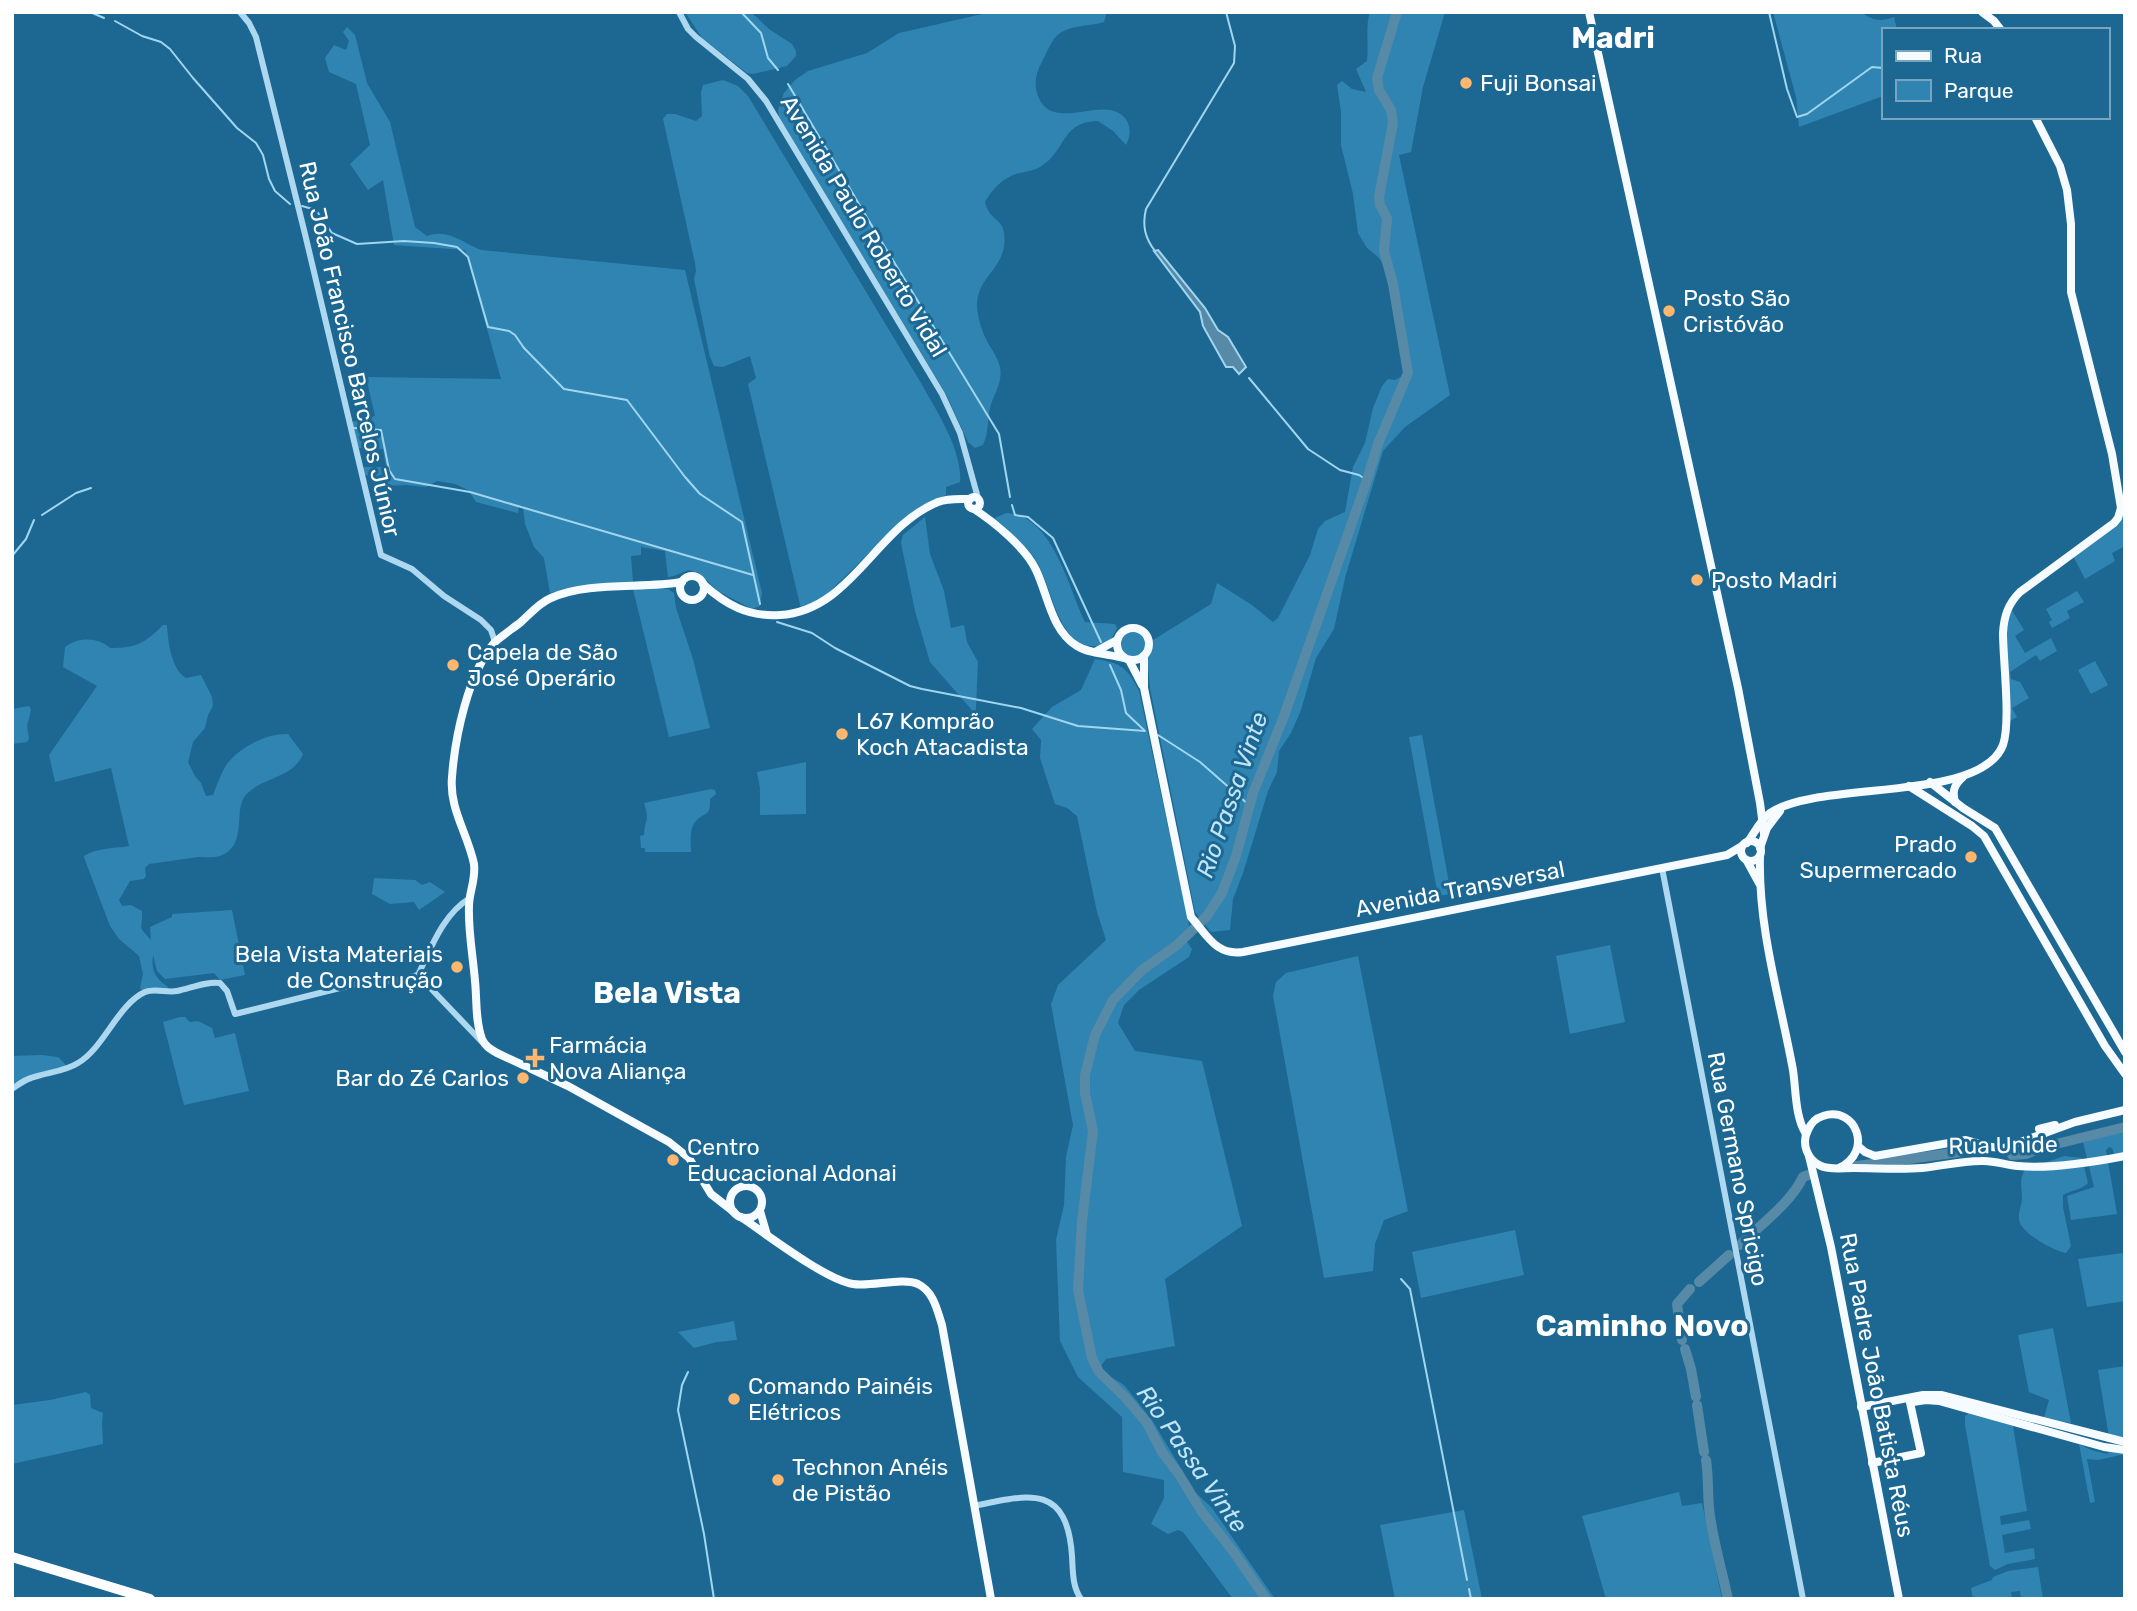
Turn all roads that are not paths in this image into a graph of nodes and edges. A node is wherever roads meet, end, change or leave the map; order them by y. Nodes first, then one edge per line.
1 (240, 12) edge
2 (679, 12) edge
3 (1589, 12) edge
4 (1982, 12) edge
5 (1999, 28) edge
6 (2036, 119) edge
7 (2122, 497) edge
8 (973, 501) junction
9 (2123, 507) edge
10 (682, 582) junction
11 (703, 584) junction
12 (666, 585) junction
13 (681, 593) junction
14 (701, 596) junction
15 (718, 597) junction
16 (1117, 640) junction
17 (495, 642) junction
18 (1095, 652) junction
19 (1144, 656) junction
20 (1127, 659) junction
21 (1143, 688) junction
22 (1964, 777) junction
23 (1930, 782) junction
24 (1909, 786) junction
25 (1955, 802) junction
26 (1785, 807) junction
27 (1762, 815) junction
28 (1764, 834) junction
29 (1745, 844) junction
30 (1760, 852) junction
31 (1994, 853) junction
32 (1727, 855) junction
33 (1746, 860) junction
34 (1662, 868) junction
35 (2021, 872) junction
36 (1759, 884) junction
37 (470, 898) junction
38 (2055, 931) junction
39 (2041, 937) junction
40 (418, 975) junction
41 (2094, 999) junction
42 (2081, 1005) junction
43 (2119, 1041) junction
44 (486, 1046) junction
45 (2105, 1046) junction
46 (2125, 1052) edge
47 (2125, 1074) edge
48 (12, 1089) edge
49 (2125, 1110) edge
50 (1801, 1120) junction
51 (2076, 1122) junction
52 (1811, 1125) junction
53 (2039, 1129) dead end
54 (1806, 1134) junction
55 (1858, 1146) junction
56 (1988, 1146) junction
57 (2004, 1148) junction
58 (1809, 1155) junction
59 (2125, 1156) edge
60 (1983, 1160) junction
61 (2004, 1164) junction
62 (1822, 1167) junction
63 (1839, 1168) junction
64 (1815, 1180) junction
65 (733, 1193) junction
66 (711, 1194) junction
67 (760, 1211) junction
68 (738, 1215) junction
69 (767, 1235) junction
70 (1909, 1400) junction
71 (1861, 1407) junction
72 (2088, 1438) junction
73 (2125, 1443) edge
74 (2125, 1450) edge
75 (1872, 1463) junction
76 (974, 1506) junction
77 (12, 1557) edge
78 (150, 1599) edge
79 (990, 1599) edge
80 (1081, 1599) edge
81 (1803, 1599) edge
82 (1899, 1599) edge

1 - 17 street, Rua João Francisco Barcelos Júnior
2 - 8 street, Avenida Paulo Roberto Vidal
3 - 27 main road
4 - 5 main road
6 - 7 main road
7 - 9 main road
8 - 15 main road
8 - 18 main road
9 - 22 main road
10 - 11 main road
10 - 12 main road
10 - 13 main road
11 - 14 main road
11 - 15 main road
12 - 13 main road
12 - 17 main road
13 - 14 main road
14 - 15 main road
16 - 18 main road
16 - 19 main road
16 - 20 main road
17 - 37 main road
18 - 20 main road
19 - 20 main road
19 - 21 main road
20 - 21 main road
21 - 34 main road, Avenida Transversal
22 - 23 main road
22 - 25 main road
23 - 24 main road
23 - 25 main road
24 - 26 main road
24 - 31 main road
25 - 35 main road
26 - 27 main road
26 - 28 main road
27 - 28 main road
27 - 29 main road
28 - 30 main road
29 - 30 main road
29 - 32 main road, Avenida Transversal
29 - 33 main road
30 - 33 main road
30 - 36 main road
31 - 35 main road
31 - 39 main road
32 - 33 main road, Avenida Transversal
32 - 34 main road, Avenida Transversal
33 - 36 main road
34 - 81 street, Rua Germano Spricigo
35 - 38 main road
36 - 50 main road
37 - 40 street
37 - 44 main road
38 - 39 main road
38 - 41 main road
39 - 42 main road
40 - 44 street
40 - 48 street
41 - 42 main road
41 - 43 main road
42 - 45 main road
43 - 45 main road
43 - 46 main road
44 - 66 main road
45 - 47 main road
49 - 51 main road
50 - 52 main road
50 - 54 main road
51 - 53 main road
51 - 57 main road
52 - 54 main road
52 - 55 main road
54 - 58 main road
55 - 56 main road
55 - 63 main road
56 - 57 main road
56 - 60 main road
57 - 61 main road
58 - 62 main road
58 - 64 main road, Rua Padre João Batista Réus
59 - 61 main road, Rua Unide
60 - 61 main road, Rua Unide
60 - 63 main road, Rua Unide
62 - 63 main road
62 - 64 main road
64 - 71 main road, Rua Padre João Batista Réus
65 - 66 main road
65 - 67 main road
65 - 68 main road
66 - 68 main road
67 - 68 main road
67 - 69 main road
68 - 69 main road
69 - 76 main road
70 - 71 main road
70 - 72 main road
70 - 75 main road
71 - 75 main road, Rua Padre João Batista Réus
72 - 73 main road
72 - 74 main road
75 - 82 main road, Rua Padre João Batista Réus
76 - 79 main road
76 - 80 street
77 - 78 highway

